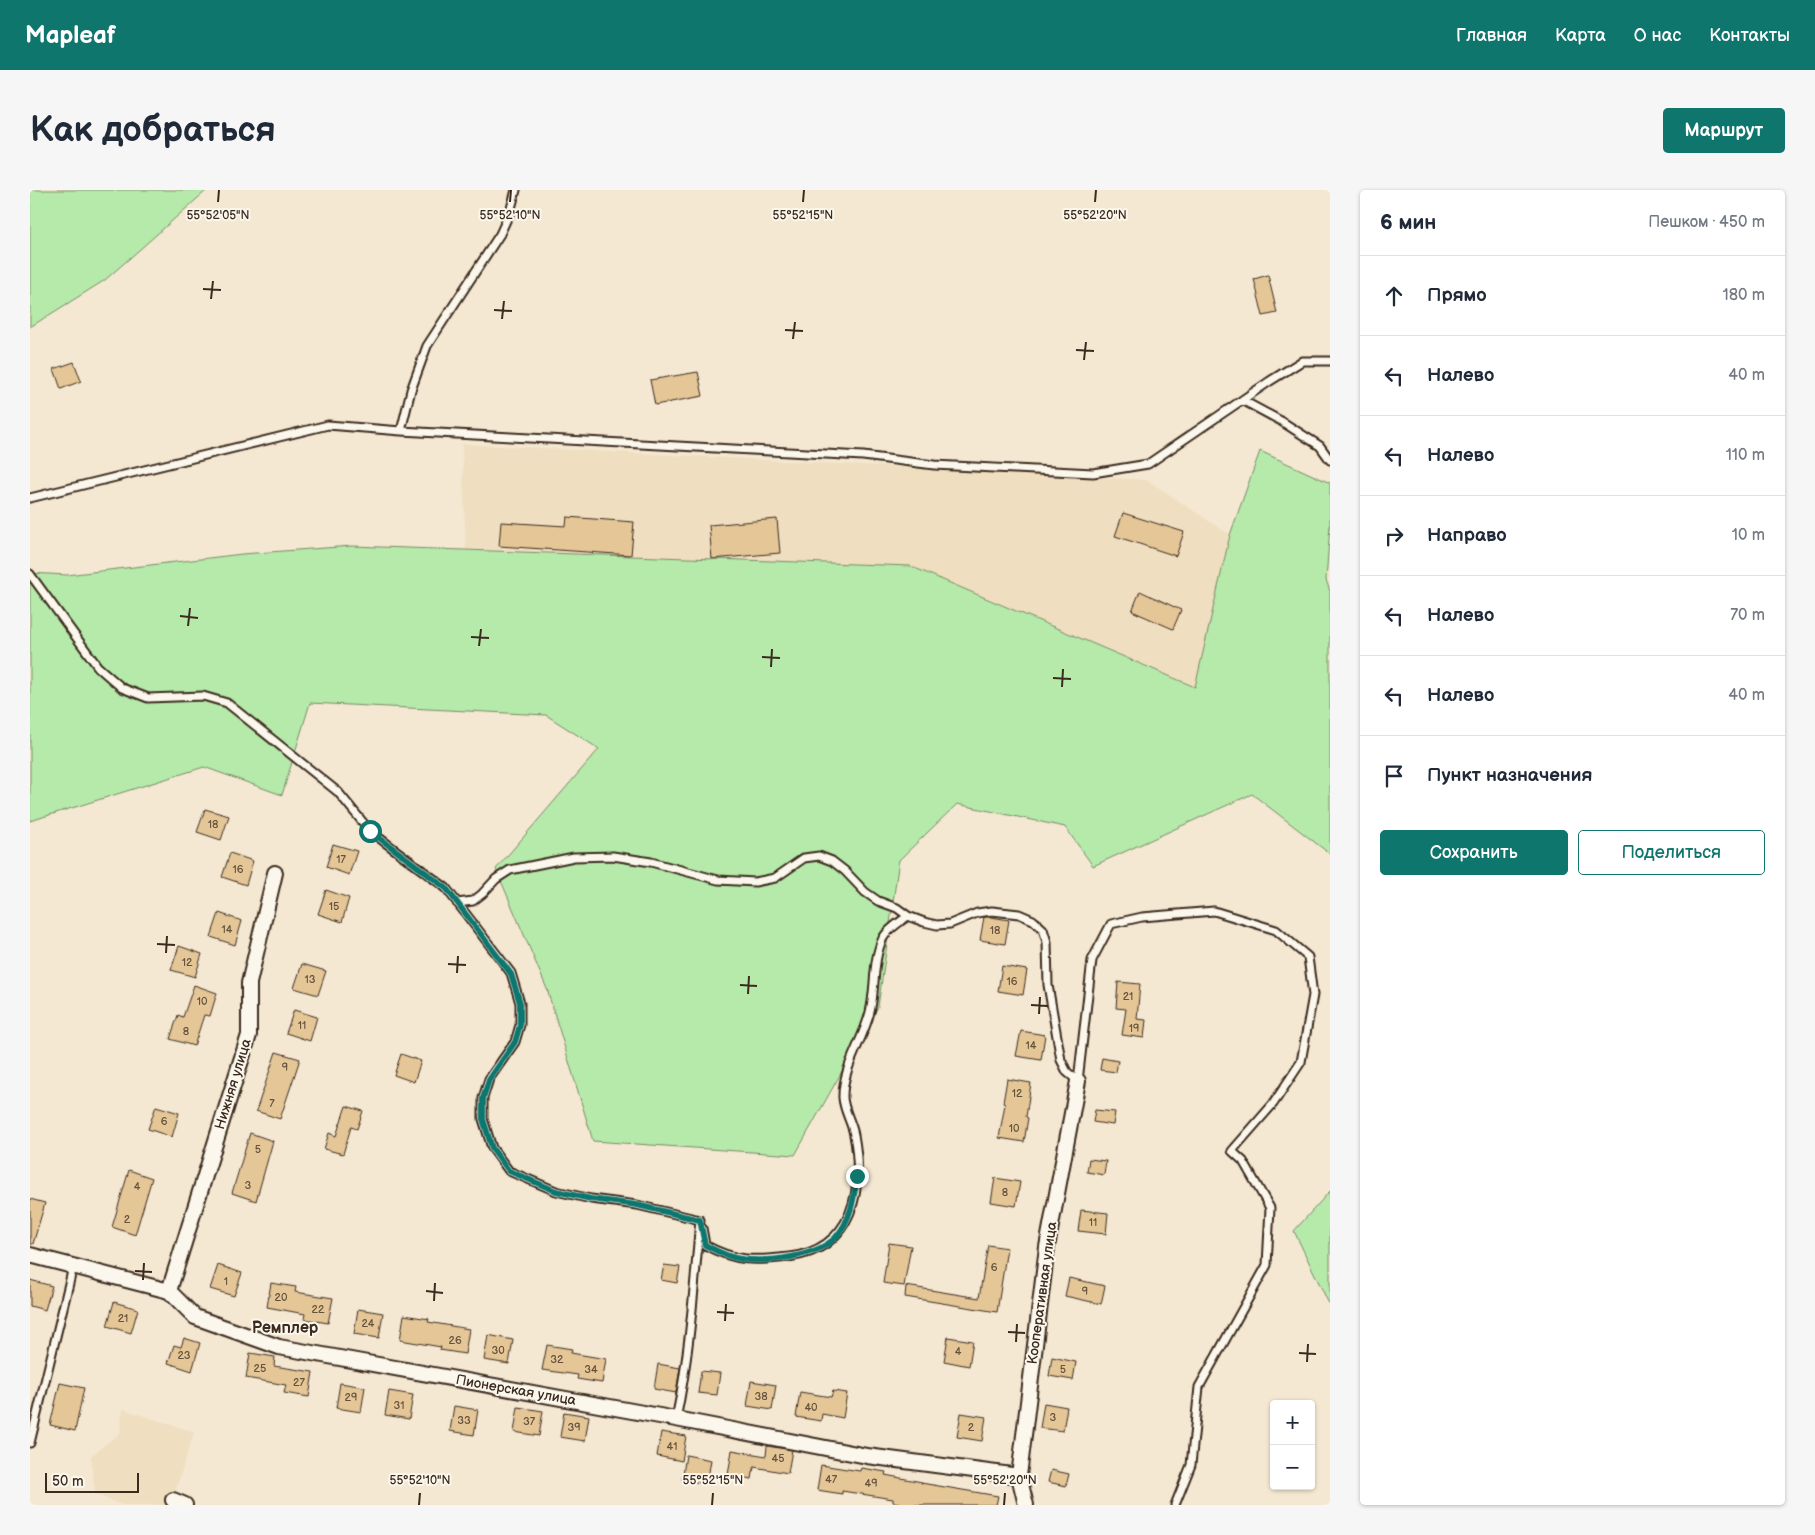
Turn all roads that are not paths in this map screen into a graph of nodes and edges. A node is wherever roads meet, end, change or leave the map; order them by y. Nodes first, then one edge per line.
1 (516, 190) edge
2 (1330, 361) edge
3 (1242, 400) junction
4 (401, 432) junction
5 (1320, 446) junction
6 (1330, 446) edge
7 (1330, 460) edge
8 (30, 498) edge
9 (30, 574) edge
10 (275, 873) dead end
11 (457, 903) junction
12 (908, 916) junction
13 (1078, 1081) junction
14 (700, 1220) junction
15 (30, 1256) edge
16 (73, 1266) junction
17 (168, 1291) junction
18 (676, 1419) junction
19 (30, 1443) edge
20 (1019, 1476) junction
21 (1026, 1505) edge
22 (1175, 1505) edge

1 - 4 lane
2 - 3 lane
3 - 4 lane
3 - 5 lane
4 - 8 lane
5 - 6 lane
5 - 7 lane
9 - 11 lane
10 - 17 street, Нижняя улица
11 - 12 lane
11 - 14 lane
12 - 13 lane
12 - 14 lane
13 - 20 street, Кооперативная улица
13 - 22 lane
14 - 18 lane
15 - 16 street, Пионерская улица
16 - 17 street, Пионерская улица
16 - 19 lane
17 - 18 street, Пионерская улица
18 - 20 street, Пионерская улица
20 - 21 street, Кооперативная улица

